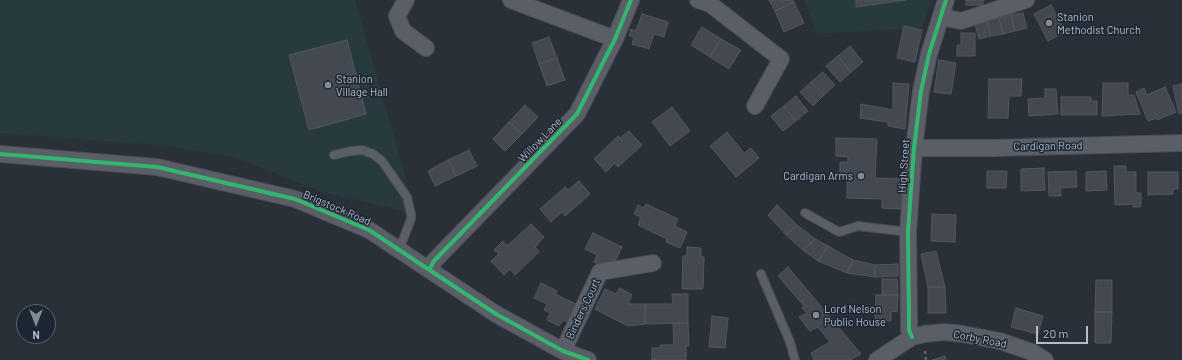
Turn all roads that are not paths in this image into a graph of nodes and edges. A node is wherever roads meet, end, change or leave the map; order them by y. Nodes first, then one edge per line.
1 (406, 0) edge
2 (512, 0) edge
3 (631, 0) edge
4 (698, 0) edge
5 (946, 0) edge
6 (1026, 0) edge
7 (941, 17) junction
8 (615, 39) junction
9 (426, 48) dead end
10 (755, 106) dead end
11 (1182, 143) edge
12 (914, 148) junction
13 (0, 154) edge
14 (334, 155) dead end
15 (805, 213) dead end
16 (908, 232) junction
17 (399, 250) junction
18 (653, 263) dead end
19 (429, 270) junction
20 (761, 274) dead end
21 (912, 337) junction
22 (563, 351) junction
23 (588, 360) edge
24 (794, 360) edge
25 (877, 360) edge
26 (1045, 360) edge

1 - 9 street
2 - 8 street
3 - 8 street, Willow Lane
4 - 10 street
5 - 7 street, High Street
6 - 7 street
7 - 12 street, High Street
8 - 19 street, Willow Lane
11 - 12 street, Cardigan Road
12 - 16 street, High Street
13 - 17 street, Brigstock Road
14 - 17 lane
15 - 16 lane
16 - 21 street, High Street
17 - 19 street, Brigstock Road
18 - 22 street, Binders Court
19 - 22 street, Brigstock Road
20 - 24 lane
21 - 25 street
21 - 26 street, Corby Road
22 - 23 street, Brigstock Road

